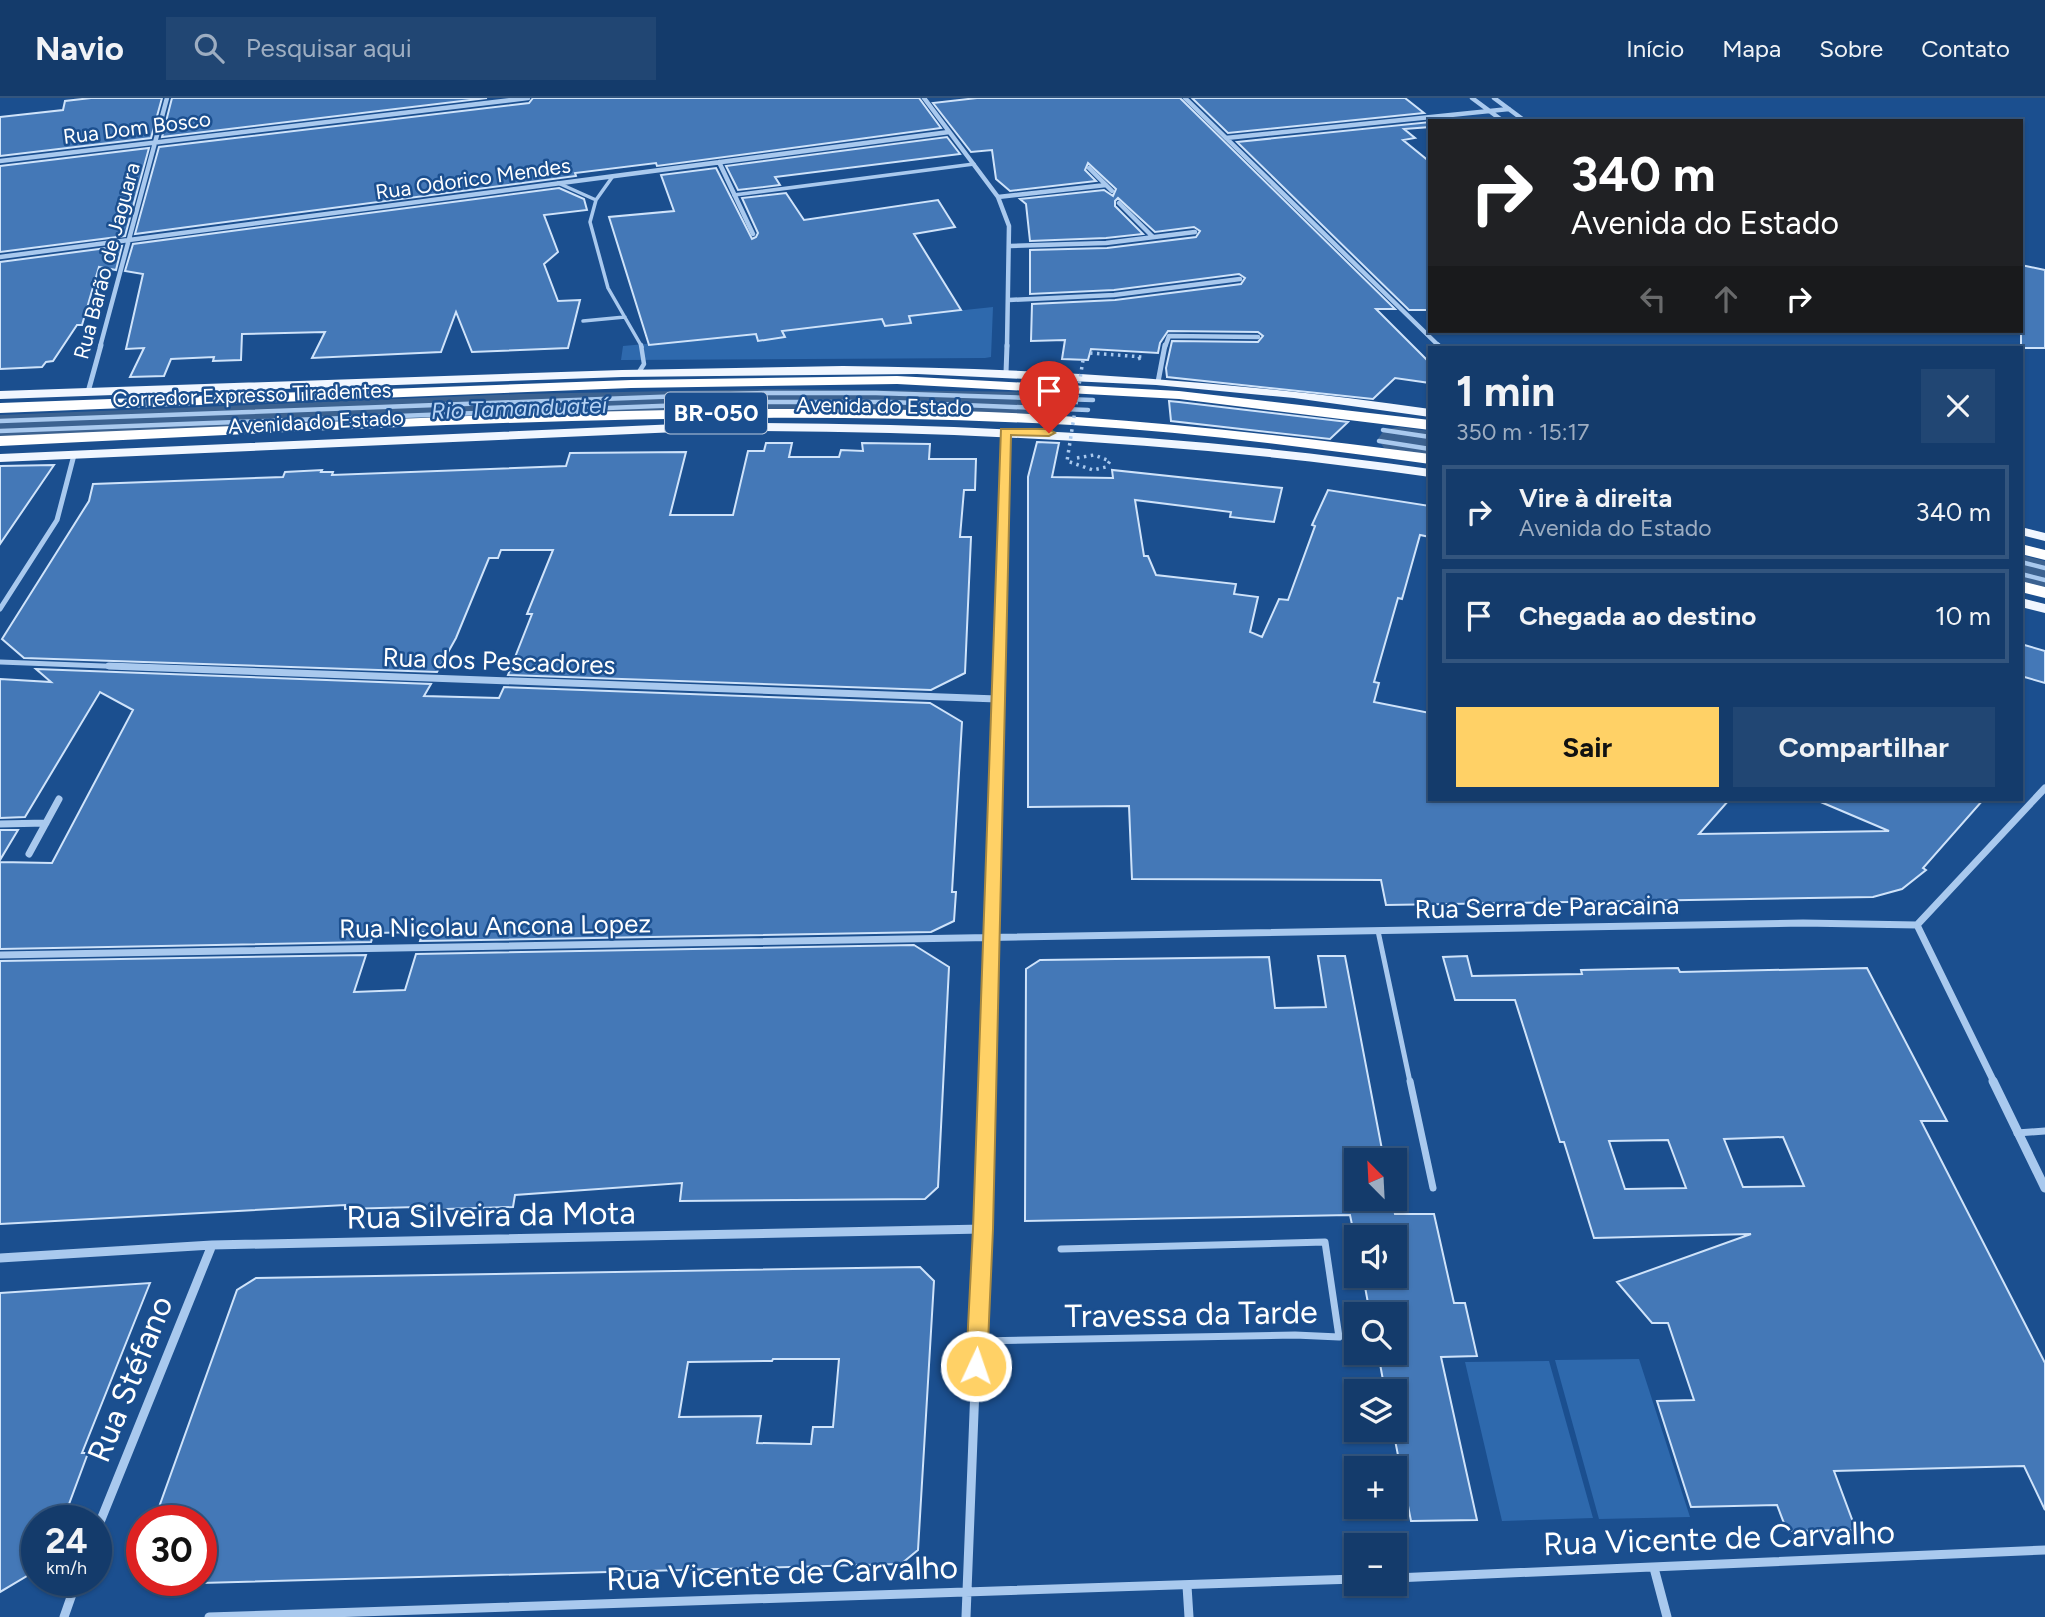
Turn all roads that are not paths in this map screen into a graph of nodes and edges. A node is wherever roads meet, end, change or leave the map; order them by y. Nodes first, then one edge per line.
1 (167, 98) edge
2 (528, 98) edge
3 (924, 98) edge
4 (1185, 98) edge
5 (1472, 98) edge
6 (1494, 98) edge
7 (1509, 109) junction
8 (1490, 111) junction
9 (1500, 119) edge
10 (1522, 119) edge
11 (949, 132) junction
12 (1226, 138) junction
13 (155, 142) junction
14 (0, 161) edge
15 (719, 162) junction
16 (974, 164) junction
17 (1089, 168) dead end
18 (613, 176) junction
19 (558, 183) junction
20 (1106, 185) junction
21 (1112, 191) dead end
22 (734, 195) junction
23 (998, 197) junction
24 (596, 200) junction
25 (1119, 203) dead end
26 (1195, 232) dead end
27 (753, 234) dead end
28 (1153, 237) junction
29 (129, 240) junction
30 (1010, 246) junction
31 (0, 257) edge
32 (1240, 279) dead end
33 (1009, 300) junction
34 (625, 317) junction
35 (583, 321) dead end
36 (1428, 332) edge
37 (1258, 337) dead end
38 (639, 372) junction
39 (1006, 373) junction
40 (1158, 382) junction
41 (89, 392) junction
42 (0, 395) edge
43 (1093, 400) dead end
44 (0, 408) edge
45 (1088, 410) dead end
46 (1428, 413) edge
47 (0, 421) edge
48 (1428, 425) edge
49 (1383, 430) dead end
50 (0, 431) edge
51 (1005, 432) junction
52 (1428, 437) edge
53 (0, 441) edge
54 (1379, 441) dead end
55 (1428, 449) edge
56 (74, 455) junction
57 (0, 458) edge
58 (1428, 459) edge
59 (1428, 473) edge
60 (2023, 532) edge
61 (2045, 537) edge
62 (2023, 550) edge
63 (2045, 555) edge
64 (2023, 562) edge
65 (2045, 568) edge
66 (2023, 574) edge
67 (2045, 580) edge
68 (2023, 587) edge
69 (2045, 593) edge
70 (2023, 603) edge
71 (0, 609) edge
72 (2045, 609) edge
73 (0, 662) edge
74 (997, 699) junction
75 (2045, 788) edge
76 (59, 799) dead end
77 (46, 823) junction
78 (0, 824) edge
79 (29, 854) dead end
80 (1917, 925) junction
81 (1378, 931) junction
82 (990, 938) junction
83 (0, 956) edge
84 (2045, 1132) edge
85 (2017, 1133) junction
86 (1433, 1188) dead end
87 (2045, 1188) edge
88 (983, 1229) junction
89 (212, 1245) junction
90 (1062, 1249) dead end
91 (0, 1258) edge
92 (977, 1340) junction
93 (107, 1505) edge
94 (2045, 1550) edge
95 (1654, 1568) junction
96 (1407, 1578) edge
97 (1344, 1580) edge
98 (1188, 1586) junction
99 (966, 1593) junction
100 (71, 1596) edge
101 (64, 1617) edge
102 (209, 1617) edge
103 (966, 1617) edge
104 (1189, 1617) edge
105 (1667, 1617) edge

1 - 13 street, Rua Barão de Jaguara
2 - 13 street, Rua Dom Bosco
3 - 11 street
4 - 12 street
5 - 8 street
6 - 7 street
7 - 8 street
7 - 10 street
8 - 9 street
8 - 12 street
11 - 15 street, Rua Odorico Mendes
11 - 16 street
12 - 36 street
13 - 14 street, Rua Dom Bosco
13 - 29 street, Rua Barão de Jaguara
15 - 18 street, Rua Odorico Mendes
15 - 22 street
16 - 22 lane
16 - 23 street
17 - 20 street
18 - 19 street, Rua Odorico Mendes
18 - 24 lane
19 - 24 lane
19 - 29 street, Rua Odorico Mendes
20 - 21 street
20 - 23 street
22 - 27 street
23 - 30 street
24 - 34 lane
25 - 28 street
26 - 28 street
28 - 30 street
29 - 31 street, Rua Odorico Mendes
29 - 41 street, Rua Barão de Jaguara
30 - 33 street
32 - 33 street
33 - 39 street
34 - 35 lane
34 - 38 lane
37 - 40 street
38 - 39 main road, Avenida do Estado
38 - 41 main road, Avenida do Estado
39 - 40 main road, Avenida do Estado
40 - 46 main road, Avenida do Estado
41 - 42 main road, Avenida do Estado
43 - 47 lane, Corredor Expresso Tiradentes
44 - 48 highway, Avenida do Estado / BR-050
45 - 50 lane, Corredor Expresso Tiradentes
49 - 52 lane
51 - 56 main road, Avenida do Estado
51 - 59 main road, Avenida do Estado
51 - 74 street
53 - 58 highway, Avenida do Estado / BR-050
54 - 55 lane
56 - 57 main road, Avenida do Estado
56 - 71 street
60 - 61 main road
62 - 63 highway
64 - 65 lane
66 - 67 lane
68 - 69 highway
70 - 72 main road
73 - 74 street, Rua dos Pescadores
74 - 82 street
75 - 80 street
76 - 77 street
77 - 78 street
77 - 79 street
80 - 81 street, Rua Serra de Paracaina
80 - 85 street
81 - 82 street, Rua Serra de Paracaina
81 - 86 lane
82 - 83 street, Rua Nicolau Ancona Lopez
82 - 88 street
84 - 85 lane
85 - 87 street
88 - 89 street, Rua Silveira da Mota
88 - 92 street
89 - 91 street, Rua Silveira da Mota
89 - 93 street, Rua Stéfano
90 - 92 lane, Travessa da Tarde
92 - 99 street
94 - 95 street, Rua Vicente de Carvalho
95 - 96 street, Rua Vicente de Carvalho
95 - 105 street
97 - 98 street, Rua Vicente de Carvalho
98 - 99 street, Rua Vicente de Carvalho
98 - 104 street
99 - 102 street, Rua Vicente de Carvalho
99 - 103 street
100 - 101 street

